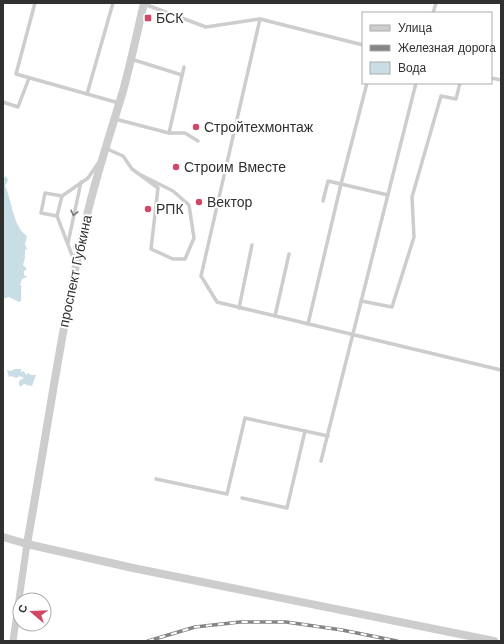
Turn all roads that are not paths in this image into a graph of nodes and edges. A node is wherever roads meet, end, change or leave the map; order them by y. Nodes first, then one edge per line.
1 (35, 3) edge
2 (113, 3) edge
3 (144, 3) edge
4 (260, 19) junction
5 (362, 45) edge
6 (131, 59) junction
7 (184, 67) dead end
8 (182, 75) junction
9 (29, 78) junction
10 (367, 84) edge
11 (416, 84) edge
12 (460, 84) edge
13 (87, 94) junction
14 (4, 102) edge
15 (119, 103) junction
16 (114, 118) junction
17 (169, 133) junction
18 (198, 141) dead end
19 (104, 152) junction
20 (137, 173) junction
21 (81, 182) junction
22 (341, 184) junction
23 (388, 195) junction
24 (62, 196) junction
25 (324, 201) dead end
26 (57, 216) junction
27 (68, 244) junction
28 (252, 245) dead end
29 (289, 254) dead end
30 (76, 267) junction
31 (361, 301) junction
32 (239, 308) junction
33 (275, 316) junction
34 (308, 324) junction
35 (352, 334) junction
36 (501, 370) edge
37 (305, 431) junction
38 (328, 436) junction
39 (321, 461) dead end
40 (156, 478) dead end
41 (242, 498) dead end
42 (3, 537) edge
43 (27, 544) junction
44 (13, 641) edge
45 (494, 641) edge

1 - 9 lane
2 - 13 lane
3 - 4 lane
3 - 6 street, проспект Губкина
4 - 5 lane
4 - 32 lane
6 - 8 lane
6 - 15 street, проспект Губкина
7 - 8 lane
8 - 17 lane
9 - 13 lane
9 - 14 lane
10 - 22 lane
11 - 23 lane
12 - 31 lane
13 - 15 lane
15 - 16 street, проспект Губкина
16 - 17 lane
16 - 19 street, проспект Губкина
17 - 18 lane
19 - 20 lane
19 - 21 lane
19 - 30 street, проспект Губкина
20 - 20 lane
21 - 24 lane
21 -> 27 lane
22 - 23 lane
22 - 25 lane
22 - 34 lane
23 - 31 lane
24 - 26 lane
24 - 26 lane
26 - 27 lane
27 - 30 lane
28 - 32 lane
29 - 33 lane
30 - 43 street, проспект Губкина
31 - 35 lane
32 - 33 lane
33 - 34 lane
34 - 35 lane
35 - 36 lane
35 - 38 lane
37 - 38 lane
37 - 40 lane
37 - 41 lane
38 - 39 lane
42 - 43 street
43 - 44 street
43 - 45 street

